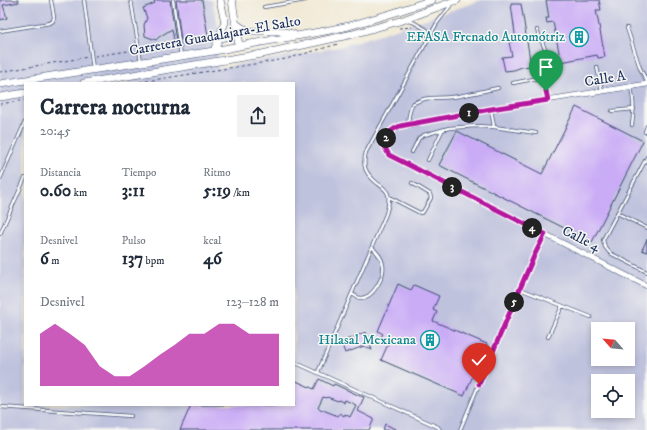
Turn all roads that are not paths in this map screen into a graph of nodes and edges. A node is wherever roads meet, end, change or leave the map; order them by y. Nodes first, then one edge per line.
1 (51, 0) edge
2 (84, 0) edge
3 (131, 0) edge
4 (173, 0) edge
5 (220, 0) edge
6 (232, 0) edge
7 (306, 0) edge
8 (432, 0) edge
9 (455, 1) edge
10 (264, 7) dead end
11 (402, 20) junction
12 (235, 23) junction
13 (627, 28) dead end
14 (537, 30) dead end
15 (0, 31) edge
16 (297, 35) junction
17 (237, 36) junction
18 (219, 38) junction
19 (429, 38) junction
20 (239, 46) junction
21 (214, 51) junction
22 (182, 56) junction
23 (141, 63) junction
24 (597, 67) dead end
25 (93, 70) junction
26 (544, 78) junction
27 (90, 82) edge
28 (513, 83) dead end
29 (647, 83) edge
30 (0, 84) edge
31 (631, 87) junction
32 (498, 88) dead end
33 (602, 91) junction
34 (24, 93) edge
35 (0, 97) edge
36 (548, 100) junction
37 (491, 109) junction
38 (634, 109) junction
39 (612, 111) dead end
40 (24, 124) edge
41 (408, 124) junction
42 (632, 125) dead end
43 (647, 126) edge
44 (494, 127) junction
45 (442, 131) junction
46 (645, 132) dead end
47 (536, 133) dead end
48 (385, 140) joint
49 (412, 152) dead end
50 (647, 157) edge
51 (428, 160) dead end
52 (0, 179) edge
53 (24, 180) edge
54 (412, 183) dead end
55 (388, 197) junction
56 (617, 213) junction
57 (647, 228) edge
58 (0, 234) edge
59 (545, 234) junction
60 (372, 247) junction
61 (647, 272) edge
62 (647, 286) edge
63 (520, 289) junction
64 (352, 294) junction
65 (562, 306) junction
66 (591, 317) dead end
67 (548, 337) dead end
68 (295, 362) edge
69 (318, 372) junction
70 (0, 407) edge
71 (131, 416) dead end
72 (440, 430) edge
73 (460, 430) edge

1 - 15 lane
2 - 25 lane
3 - 23 lane
4 - 22 lane
5 - 18 main road
6 - 12 main road
7 - 10 lane
8 - 16 main road, Carretera Guadalajara-El Salto
9 - 11 main road, Carretera Guadalajara-El Salto
9 - 19 lane
11 - 19 lane
11 - 27 main road, Carretera Guadalajara-El Salto
12 - 16 main road
12 - 17 main road
13 - 29 lane
14 - 26 lane
16 - 20 main road, Carretera Guadalajara-El Salto
17 - 18 main road
17 - 20 main road
18 - 21 main road
19 - 55 lane
20 - 21 main road, Carretera Guadalajara-El Salto
21 - 22 main road, Carretera Guadalajara-El Salto
22 - 23 main road, Carretera Guadalajara-El Salto
23 - 25 main road, Carretera Guadalajara-El Salto
24 - 33 lane
25 - 30 main road, Carretera Guadalajara-El Salto
26 - 28 lane
26 - 36 lane
29 - 31 street, Calle A
31 - 33 street, Calle A
31 - 38 lane
32 - 41 lane
33 - 36 street, Calle A
34 - 35 main road
36 - 37 street, Calle A
37 - 41 street, Calle A
37 - 44 lane
38 - 39 lane
38 - 42 lane
40 - 52 lane
41 - 48 street, Calle A
43 - 46 lane
44 - 45 lane
44 - 47 lane
45 - 49 lane
45 - 51 lane
48 - 59 street, Calle 4
50 - 56 lane
53 - 58 lane
54 - 55 lane
55 - 60 lane
56 - 57 lane
56 - 61 lane
59 - 62 street, Calle 4
59 - 63 lane
60 - 64 lane
60 - 64 lane
63 - 65 lane
63 - 73 lane
64 - 69 lane
65 - 66 lane
65 - 67 lane
68 - 69 lane
69 - 72 lane
70 - 71 lane

